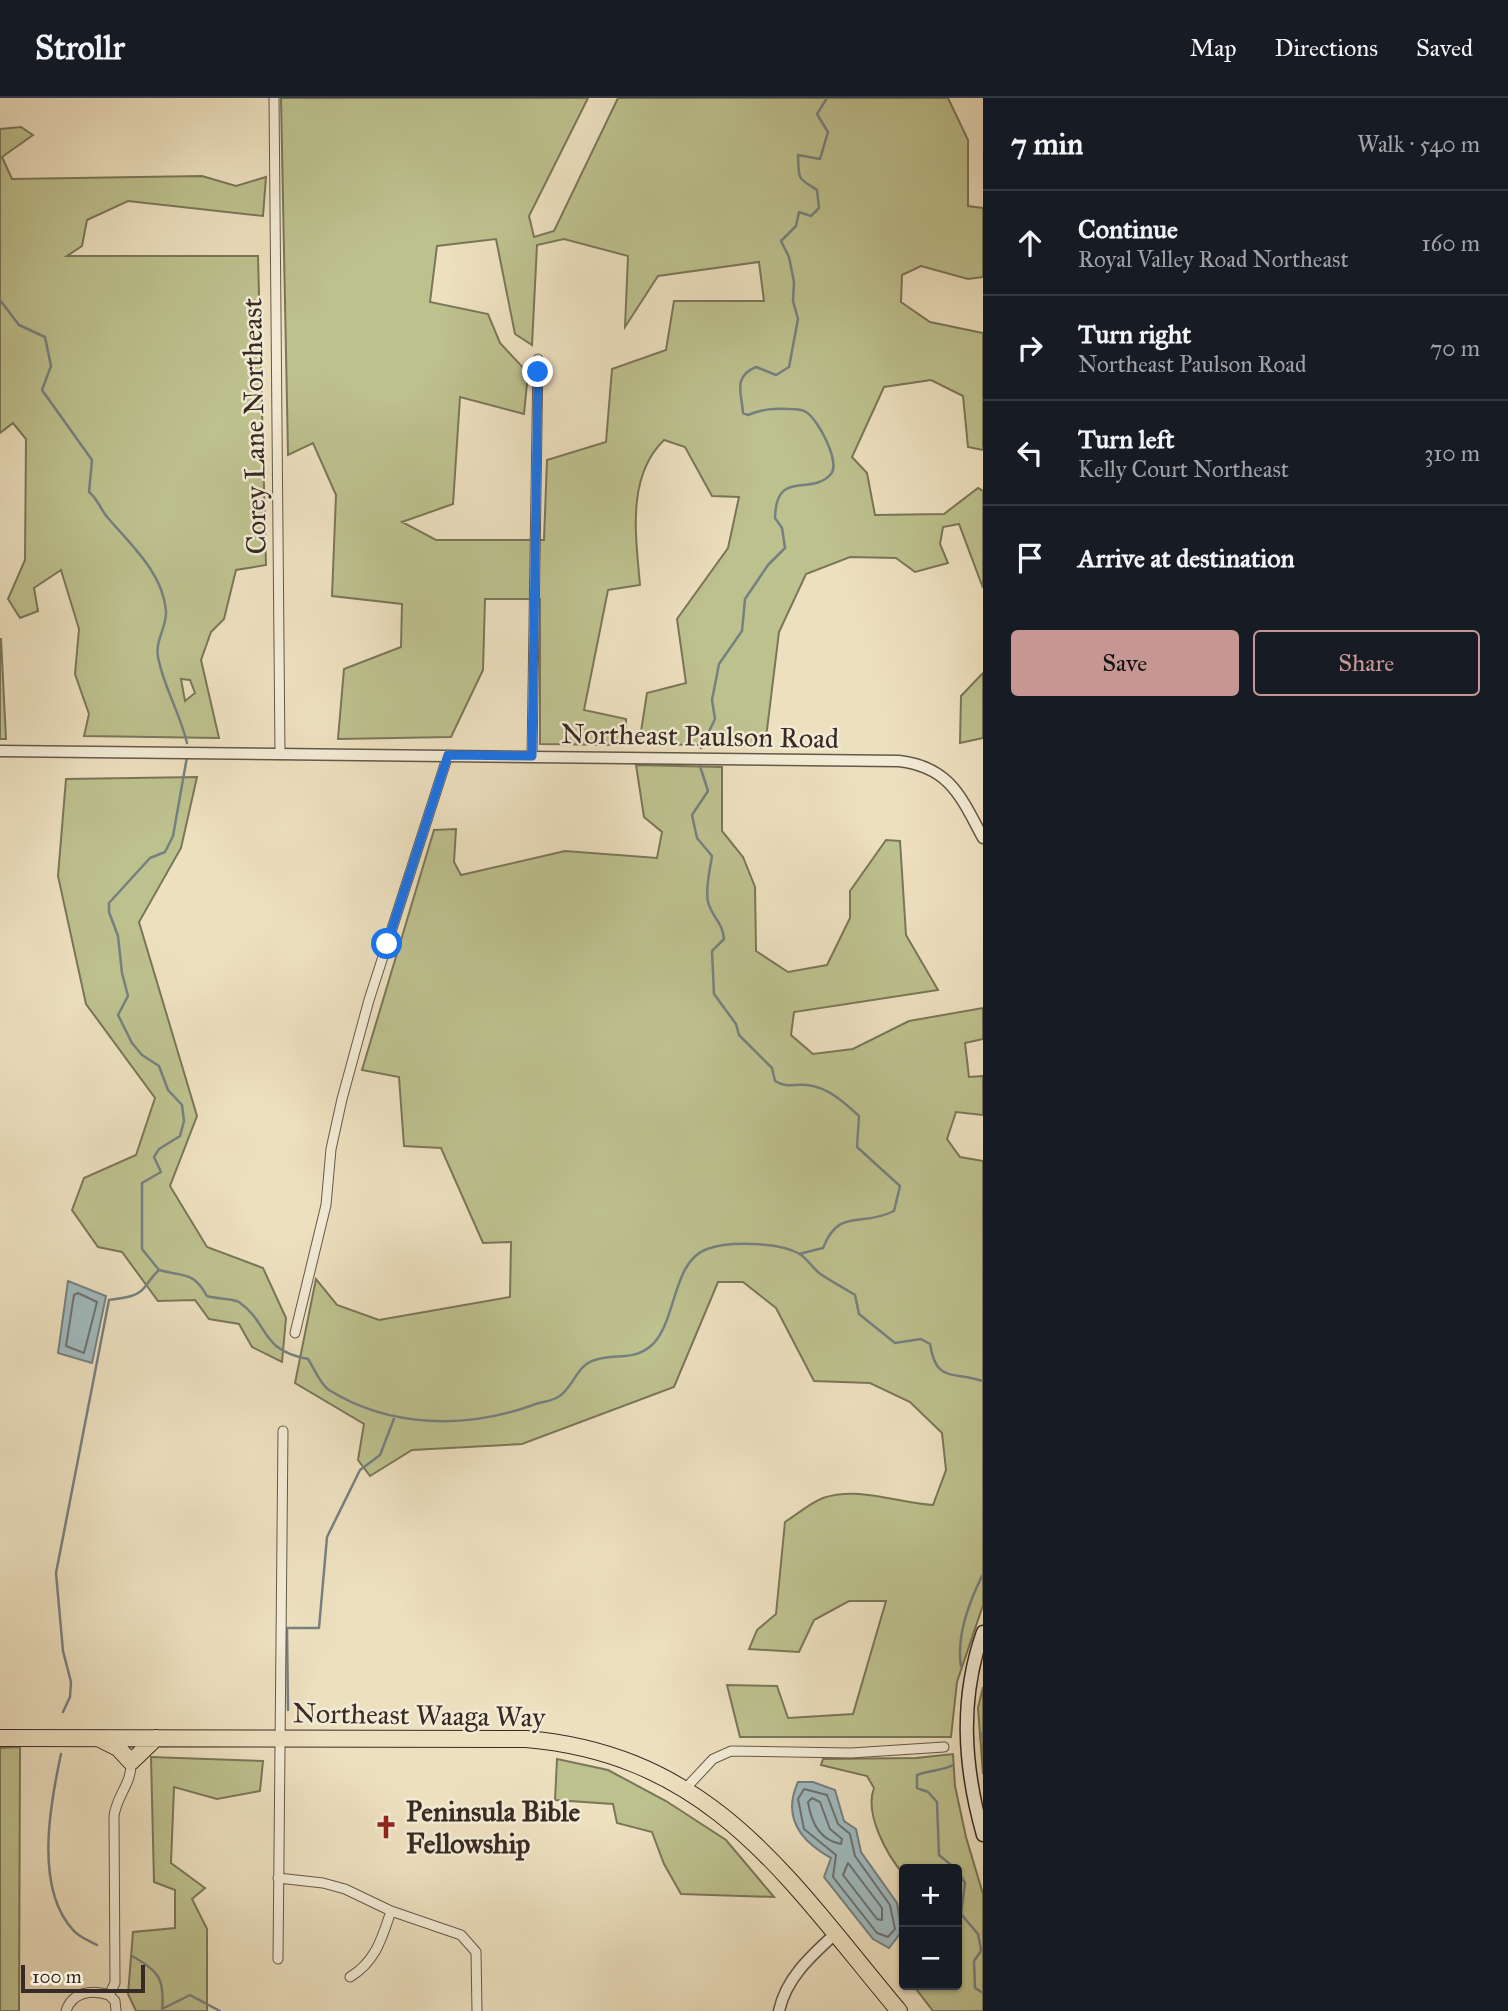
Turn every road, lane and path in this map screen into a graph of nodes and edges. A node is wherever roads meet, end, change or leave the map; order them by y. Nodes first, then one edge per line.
1 (274, 98) edge
2 (538, 359) dead end
3 (0, 751) edge
4 (280, 753) junction
5 (448, 755) junction
6 (532, 756) junction
7 (983, 838) edge
8 (295, 1334) dead end
9 (283, 1431) dead end
10 (983, 1632) edge
11 (0, 1738) edge
12 (97, 1738) junction
13 (156, 1738) junction
14 (279, 1738) junction
15 (944, 1747) dead end
16 (131, 1762) junction
17 (685, 1789) junction
18 (983, 1835) edge
19 (278, 1878) junction
20 (391, 1910) junction
21 (835, 1934) junction
22 (278, 1959) dead end
23 (350, 1976) dead end
24 (109, 1995) junction
25 (66, 2011) edge
26 (116, 2011) edge
27 (477, 2011) edge
28 (779, 2011) edge
29 (899, 2011) edge

1 - 4 street, Corey Lane Northeast
2 - 6 street
3 - 4 street, Northeast Paulson Road
4 - 5 street, Northeast Paulson Road
5 - 6 street, Northeast Paulson Road
5 - 8 street
6 - 7 street, Northeast Paulson Road
9 - 14 street
10 - 18 main road
11 - 12 highway, Northeast Waaga Way
12 - 13 highway, Northeast Waaga Way
12 - 16 highway
13 - 14 highway, Northeast Waaga Way
13 - 16 highway
14 - 17 highway, Northeast Waaga Way
14 - 19 street
15 - 17 street
16 - 24 street
17 - 21 highway, Northeast Waaga Way
19 - 20 street
19 - 22 street
20 - 23 street
20 - 27 street
21 - 28 street
21 - 29 highway, Northeast Waaga Way
24 - 25 street
24 - 26 street

